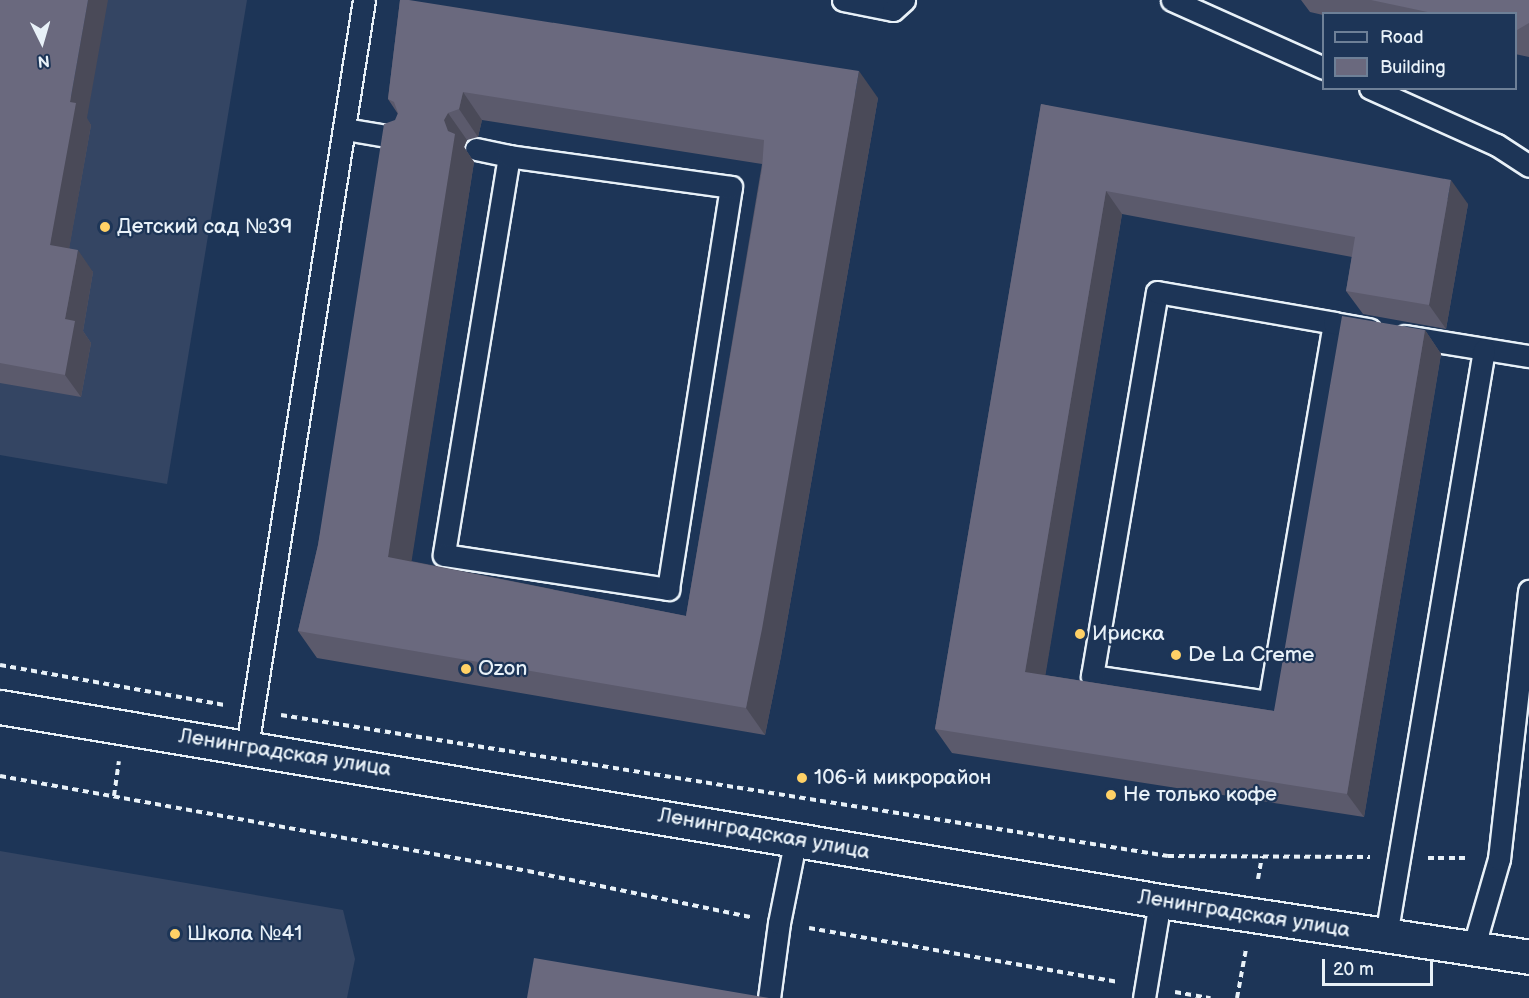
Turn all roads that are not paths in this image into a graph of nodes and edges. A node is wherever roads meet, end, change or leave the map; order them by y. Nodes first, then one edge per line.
1 (364, 0) edge
2 (843, 0) edge
3 (904, 0) edge
4 (1172, 0) edge
5 (1322, 68) edge
6 (1374, 90) edge
7 (345, 129) junction
8 (405, 140) edge
9 (476, 149) dead end
10 (509, 156) junction
11 (1529, 166) edge
12 (1334, 323) junction
13 (1484, 350) junction
14 (1529, 356) edge
15 (1529, 591) edge
16 (0, 707) edge
17 (247, 747) junction
18 (796, 838) junction
19 (1161, 902) junction
20 (1386, 936) junction
21 (1473, 949) junction
22 (1529, 957) edge
23 (1145, 992) edge
24 (769, 998) edge

1 - 7 lane
2 - 3 lane
4 - 5 lane
6 - 11 lane
7 - 8 lane
7 - 17 lane
9 - 10 lane
10 - 10 lane
12 - 12 lane
12 - 13 lane
13 - 14 lane
13 - 20 lane
15 - 21 lane
16 - 17 street, Ленинградская улица
17 - 18 street, Ленинградская улица
18 - 19 street, Ленинградская улица
18 - 24 lane
19 - 20 street, Ленинградская улица
19 - 23 lane
20 - 21 street, Ленинградская улица
21 - 22 street, Ленинградская улица

